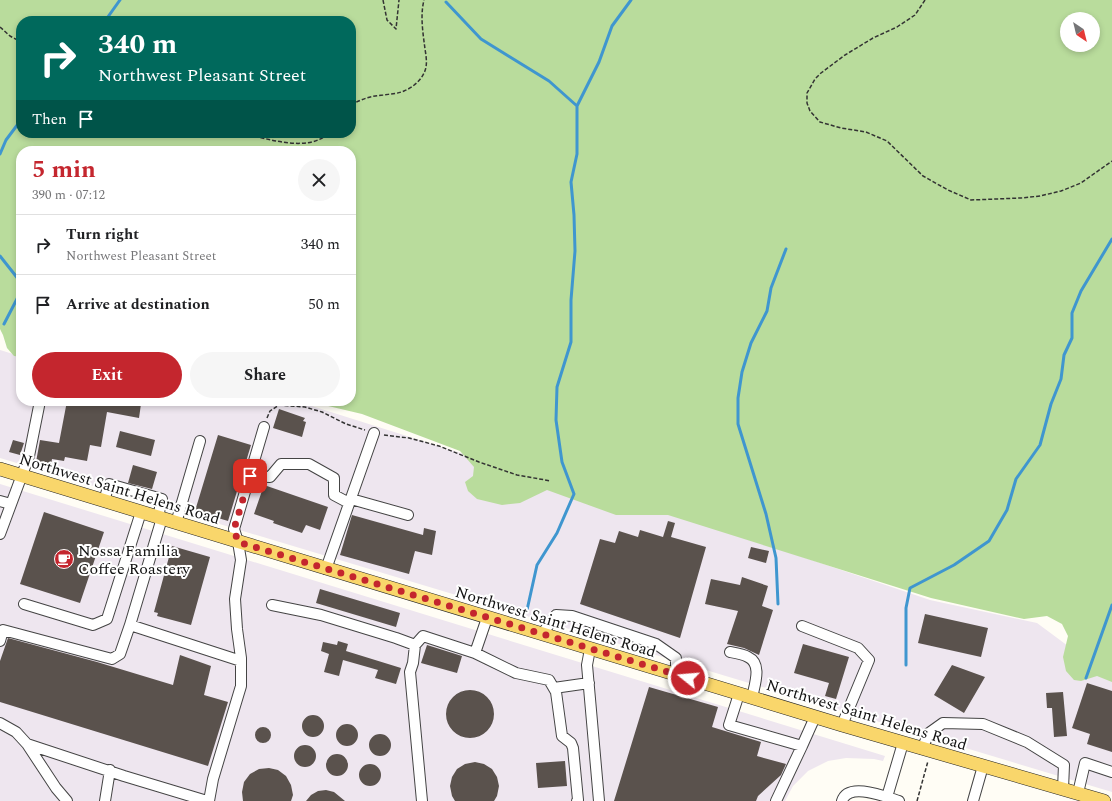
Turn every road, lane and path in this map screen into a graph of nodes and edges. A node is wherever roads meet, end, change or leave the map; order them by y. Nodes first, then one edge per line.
1 (383, 0) edge
2 (399, 0) edge
3 (424, 0) edge
4 (925, 0) edge
5 (0, 27) edge
6 (16, 39) edge
7 (356, 102) edge
8 (264, 138) edge
9 (324, 138) edge
10 (1112, 161) edge
11 (39, 406) edge
12 (278, 406) edge
13 (290, 406) edge
14 (264, 427) joint
15 (374, 433) junction
16 (200, 441) dead end
17 (0, 469) edge
18 (21, 476) junction
19 (250, 476) junction
20 (551, 481) dead end
21 (0, 501) edge
22 (104, 501) junction
23 (350, 501) junction
24 (11, 504) junction
25 (141, 512) junction
26 (408, 515) dead end
27 (160, 518) junction
28 (176, 523) junction
29 (0, 534) edge
30 (238, 542) junction
31 (326, 569) junction
32 (24, 604) dead end
33 (272, 605) dead end
34 (487, 618) junction
35 (130, 625) junction
36 (802, 626) dead end
37 (542, 634) junction
38 (0, 641) edge
39 (415, 645) junction
40 (590, 649) junction
41 (730, 652) dead end
42 (475, 653) junction
43 (241, 661) junction
44 (676, 675) junction
45 (589, 683) junction
46 (554, 688) junction
47 (739, 694) junction
48 (752, 698) junction
49 (815, 717) junction
50 (0, 723) edge
51 (842, 725) junction
52 (903, 743) junction
53 (27, 744) junction
54 (802, 746) junction
55 (927, 750) junction
56 (983, 766) junction
57 (110, 770) junction
58 (1112, 772) edge
59 (1063, 789) junction
60 (1078, 793) junction
61 (887, 798) junction
62 (67, 801) edge
63 (105, 801) edge
64 (208, 801) edge
65 (422, 801) edge
66 (577, 801) edge
67 (599, 801) edge
68 (776, 801) edge
69 (842, 801) edge
70 (899, 801) edge
71 (917, 801) edge
72 (973, 801) edge
73 (1104, 801) edge

1 - 2 path
3 - 7 path
4 - 10 path
5 - 6 path
8 - 9 path
11 - 18 street
12 - 14 path
13 - 15 path
14 - 19 street
15 - 20 path
15 - 23 street
16 - 28 street
17 - 18 main road, Northwest Saint Helens Road
18 - 22 main road, Northwest Saint Helens Road
18 - 24 street
19 - 23 street
19 - 30 street
21 - 24 street
22 - 25 main road, Northwest Saint Helens Road
22 - 27 street
23 - 26 street
23 - 31 street
24 - 29 street
25 - 27 main road, Northwest Saint Helens Road
25 - 32 street
27 - 28 main road, Northwest Saint Helens Road
27 - 35 street
28 - 30 main road, Northwest Saint Helens Road
30 - 31 main road, Northwest Saint Helens Road
30 - 43 street
31 - 34 main road, Northwest Saint Helens Road
33 - 39 street
34 - 37 main road, Northwest Saint Helens Road
34 - 42 street
35 - 38 street
35 - 43 street
36 - 51 street
37 - 40 main road, Northwest Saint Helens Road
37 - 44 street
39 - 42 street
39 - 65 street
40 - 44 main road, Northwest Saint Helens Road
40 - 45 street
41 - 48 street
42 - 46 street
43 - 64 street
44 - 47 main road, Northwest Saint Helens Road
45 - 46 street
45 - 67 street
46 - 66 street
47 - 48 main road, Northwest Saint Helens Road
47 - 54 street
48 - 49 main road, Northwest Saint Helens Road
49 - 51 main road, Northwest Saint Helens Road
49 - 54 street
50 - 53 street
51 - 52 main road, Northwest Saint Helens Road
52 - 55 main road, Northwest Saint Helens Road
52 - 61 street
53 - 57 street
53 - 62 street
54 - 68 street
55 - 56 main road, Northwest Saint Helens Road
55 - 59 street
55 - 71 path
56 - 59 main road, Northwest Saint Helens Road
56 - 72 street
57 - 63 street
57 - 64 street
58 - 60 street
59 - 60 main road, Northwest Saint Helens Road
60 - 73 main road, Northwest Saint Helens Road
61 - 69 street
61 - 70 street

